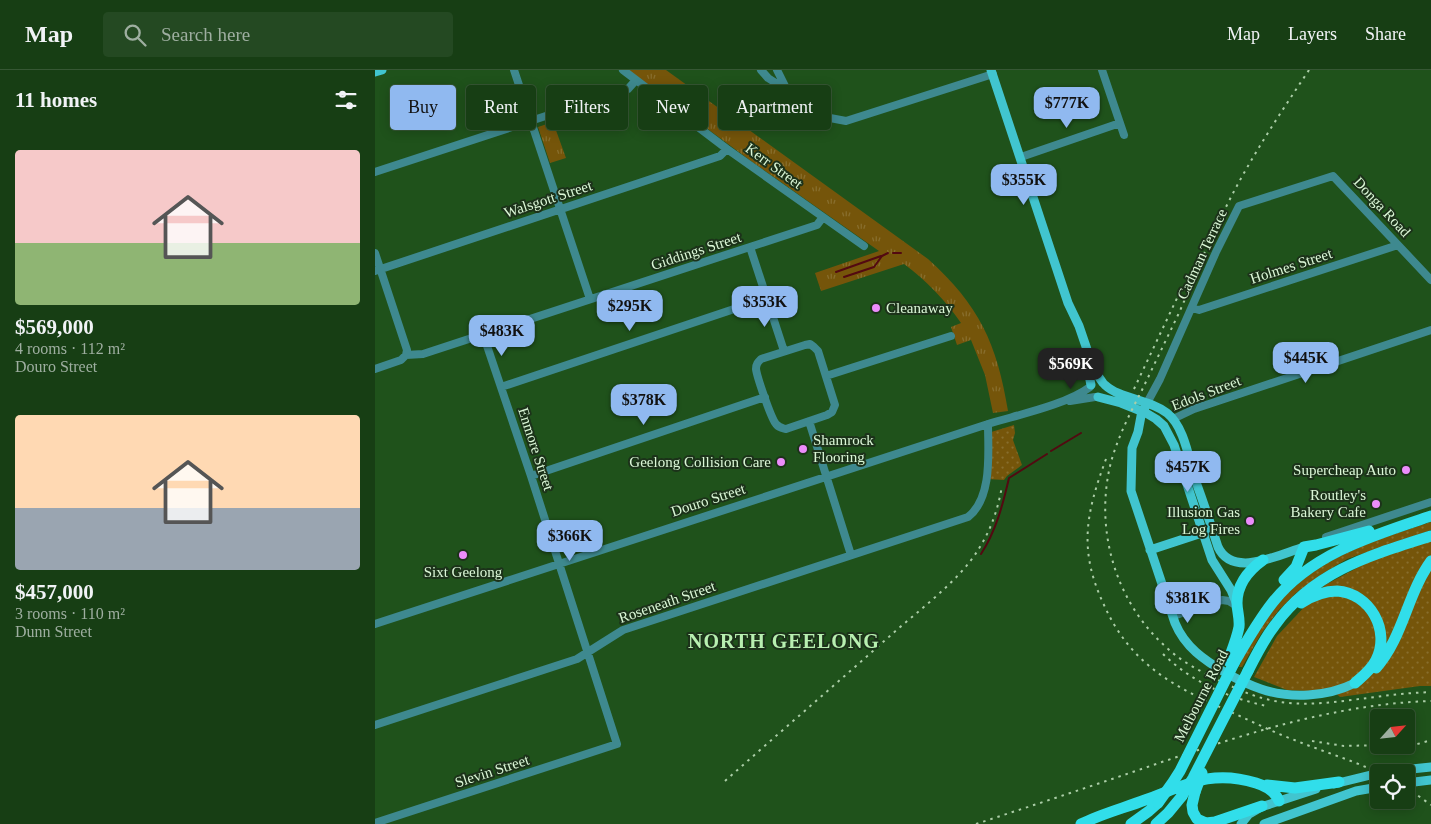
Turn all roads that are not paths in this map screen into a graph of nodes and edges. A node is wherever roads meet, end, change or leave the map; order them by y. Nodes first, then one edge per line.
1 (382, 70) edge
2 (514, 70) edge
3 (623, 70) edge
4 (761, 70) edge
5 (777, 70) edge
6 (1103, 70) edge
7 (375, 72) edge
8 (992, 72) edge
9 (636, 80) junction
10 (519, 85) edge
11 (780, 85) edge
12 (785, 85) edge
13 (831, 118) edge
14 (536, 119) edge
15 (1120, 123) junction
16 (503, 130) edge
17 (534, 130) edge
18 (1124, 135) dead end
19 (727, 149) junction
20 (1021, 157) junction
21 (375, 172) edge
22 (1333, 176) joint
23 (561, 210) junction
24 (823, 218) junction
25 (1398, 245) junction
26 (864, 246) dead end
27 (750, 247) junction
28 (375, 253) edge
29 (378, 270) edge
30 (1431, 280) edge
31 (767, 298) junction
32 (590, 299) junction
33 (1068, 303) junction
34 (1192, 308) junction
35 (1431, 330) edge
36 (483, 334) junction
37 (951, 336) dead end
38 (784, 351) junction
39 (406, 355) junction
40 (375, 369) edge
41 (826, 376) junction
42 (1104, 384) junction
43 (1090, 386) junction
44 (501, 387) junction
45 (765, 397) junction
46 (1097, 397) junction
47 (1147, 403) junction
48 (1051, 405) junction
49 (1143, 412) junction
50 (1173, 419) junction
51 (809, 421) junction
52 (988, 424) junction
53 (1164, 426) junction
54 (531, 476) junction
55 (826, 476) junction
56 (1431, 502) edge
57 (1431, 516) edge
58 (1405, 524) junction
59 (1213, 530) junction
60 (1202, 533) junction
61 (1431, 536) edge
62 (1304, 547) junction
63 (1150, 550) junction
64 (851, 555) junction
65 (1263, 560) junction
66 (1431, 561) edge
67 (559, 565) junction
68 (1237, 606) junction
69 (1173, 616) junction
70 (375, 624) edge
71 (1275, 624) junction
72 (1242, 650) junction
73 (587, 653) junction
74 (1231, 662) junction
75 (1355, 683) junction
76 (375, 725) edge
77 (1216, 734) junction
78 (617, 744) joint
79 (1431, 767) edge
80 (1415, 769) edge
81 (1370, 775) edge
82 (1431, 780) edge
83 (1339, 782) junction
84 (1415, 782) edge
85 (1260, 784) junction
86 (1370, 789) edge
87 (1279, 801) junction
88 (1262, 806) junction
89 (1285, 817) junction
90 (375, 823) edge
91 (1081, 824) edge
92 (1131, 824) edge
93 (1156, 824) edge
94 (1241, 824) edge
95 (1264, 824) edge

1 - 7 main road
2 - 10 street
3 - 9 street, Kerr Street
4 - 11 street
5 - 12 street
6 - 15 street
8 - 13 street
8 - 20 main road
9 - 14 street
9 - 19 street, Kerr Street
15 - 18 street
15 - 20 street
16 - 21 street
17 - 23 street
19 - 23 street, Walsgott Street
19 - 24 street, Kerr Street
20 - 33 main road
22 - 25 street, Donga Road
22 - 34 street, Cadman Terrace
23 - 29 street, Walsgott Street
23 - 32 street
24 - 26 street, Kerr Street
24 - 27 street, Giddings Street
25 - 30 street, Donga Road
25 - 34 street, Holmes Street
27 - 31 street
27 - 32 street, Giddings Street
28 - 29 street
29 - 39 street
31 - 38 street
31 - 44 street
32 - 36 street, Giddings Street
33 - 42 main road
33 - 43 main road
34 - 47 street, Cadman Terrace
35 - 50 street, Edols Street
36 - 39 street, Giddings Street
36 - 44 street, Enmore Street
37 - 41 street
38 - 41 street
38 - 45 street
39 - 40 street, Giddings Street
41 - 51 street
42 - 43 main road
42 - 46 main road
42 - 47 main road
43 - 46 main road
43 - 48 street, Douro Street
44 - 54 street, Enmore Street
45 - 51 street
45 - 54 street
46 - 48 street, Douro Street
46 - 49 main road
47 - 49 main road
47 - 50 main road
48 - 52 street, Douro Street
49 - 53 main road
49 - 63 main road
50 - 53 main road, Edols Street
50 - 59 main road
51 - 55 street
52 - 55 street, Douro Street
52 - 64 street, Roseneath Street
53 - 60 main road
54 - 67 street, Enmore Street
55 - 64 street
55 - 67 street, Douro Street
56 - 62 street
57 - 58 highway, Melbourne Road
58 - 62 highway
58 - 72 highway, Melbourne Road
59 - 60 main road
59 - 65 main road
60 - 63 main road
60 - 68 main road
61 - 71 highway, Melbourne Road
62 - 65 main road
62 - 72 highway
63 - 69 main road
64 - 73 street, Roseneath Street
65 - 68 highway
66 - 75 highway
67 - 70 street, Douro Street
67 - 73 street, Enmore Street
68 - 69 street
68 - 74 highway
69 - 75 main road
71 - 75 highway
71 - 77 highway, Melbourne Road, bridge
72 - 74 highway, Melbourne Road
73 - 76 street, Roseneath Street
73 - 78 street, Enmore Street
74 - 92 highway, Melbourne Road, bridge
77 - 88 highway, bridge
77 - 93 highway, Melbourne Road, bridge
78 - 90 street, Slevin Street
79 - 80 main road
81 - 83 main road
82 - 84 main road
83 - 85 highway
83 - 87 main road
85 - 87 highway
85 - 91 highway
86 - 89 main road
87 - 88 main road
87 - 89 main road
88 - 94 main road
89 - 95 main road

